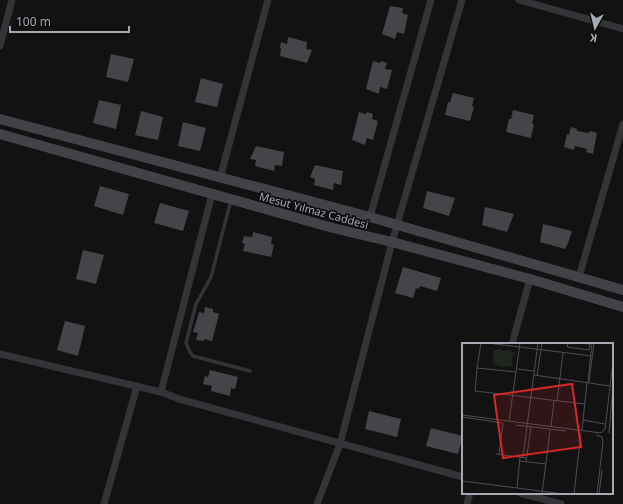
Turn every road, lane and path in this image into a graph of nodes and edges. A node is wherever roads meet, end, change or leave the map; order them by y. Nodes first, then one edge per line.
1 (12, 0) edge
2 (268, 0) edge
3 (431, 0) edge
4 (462, 0) edge
5 (519, 0) edge
6 (623, 29) edge
7 (0, 46) edge
8 (0, 119) edge
9 (623, 124) edge
10 (0, 134) edge
11 (220, 178) junction
12 (212, 194) junction
13 (231, 199) junction
14 (370, 217) junction
15 (398, 226) junction
16 (392, 242) junction
17 (579, 277) junction
18 (530, 280) junction
19 (623, 290) edge
20 (623, 307) edge
21 (512, 343) edge
22 (0, 354) edge
23 (250, 371) dead end
24 (136, 386) junction
25 (161, 392) junction
26 (340, 444) junction
27 (462, 477) edge
28 (470, 494) edge
29 (524, 494) edge
30 (104, 504) edge
31 (317, 504) edge
32 (467, 504) edge
33 (561, 504) edge

1 - 7 street
2 - 11 street
3 - 14 street
4 - 15 street
5 - 6 street
8 - 11 main road, Mesut Yılmaz Caddesi
9 - 17 street
10 - 12 main road, Mesut Yılmaz Caddesi
11 - 14 main road, Mesut Yılmaz Caddesi
12 - 13 main road, Mesut Yılmaz Caddesi
12 - 25 street
13 - 16 main road, Mesut Yılmaz Caddesi
13 - 23 lane
14 - 15 main road, Mesut Yılmaz Caddesi
15 - 16 street
15 - 17 main road, Mesut Yılmaz Caddesi
16 - 18 main road, Mesut Yılmaz Caddesi
16 - 26 street
17 - 19 main road, Mesut Yılmaz Caddesi
18 - 20 main road, Mesut Yılmaz Caddesi
18 - 21 street
22 - 24 street
24 - 25 street
24 - 30 street
25 - 26 street
26 - 27 street
26 - 31 street
28 - 32 street
29 - 33 street

